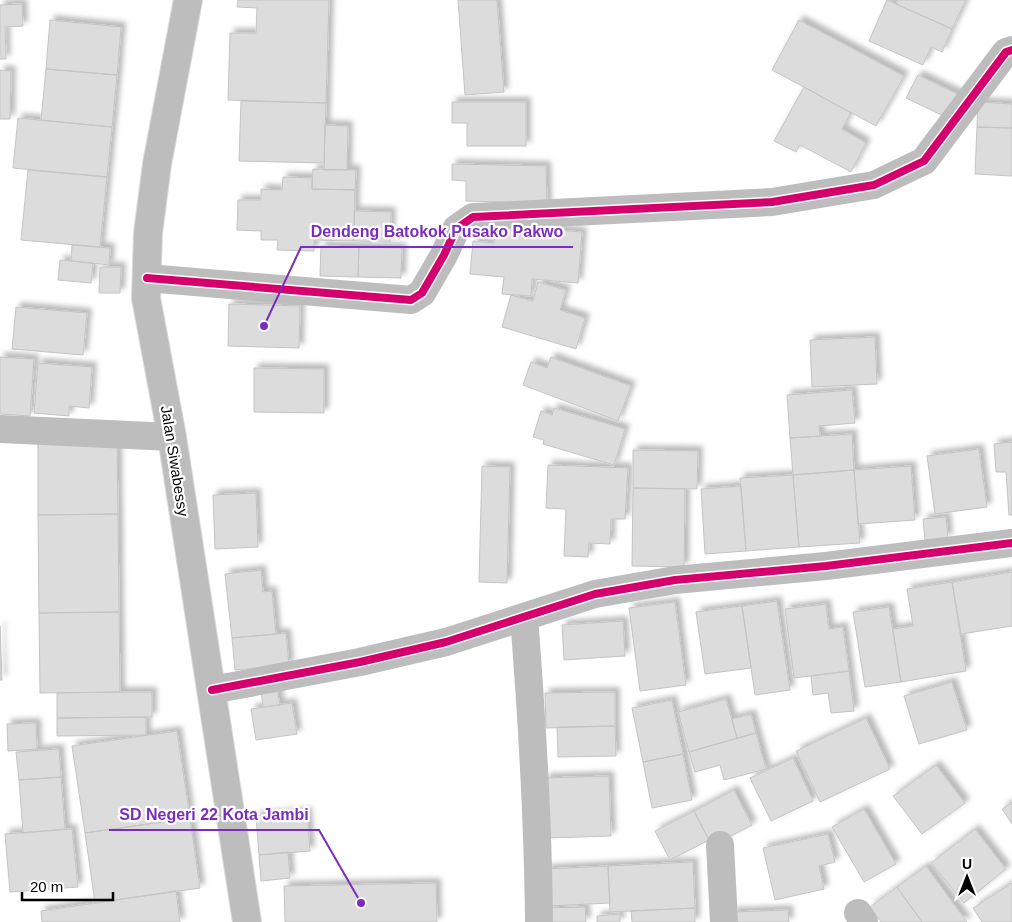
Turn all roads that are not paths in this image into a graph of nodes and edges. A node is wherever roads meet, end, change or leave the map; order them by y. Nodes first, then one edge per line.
1 (188, 0) edge
2 (1012, 50) edge
3 (147, 278) junction
4 (0, 429) edge
5 (172, 437) junction
6 (1012, 543) edge
7 (524, 617) junction
8 (212, 690) junction
9 (720, 845) dead end
10 (247, 922) edge
11 (539, 922) edge
12 (724, 922) edge

1 - 3 street, Jalan Siwabessy
2 - 3 street
3 - 5 street, Jalan Siwabessy
4 - 5 street
5 - 8 street, Jalan Siwabessy
6 - 7 street
7 - 8 street
7 - 11 street
8 - 10 street, Jalan Siwabessy
9 - 12 street

